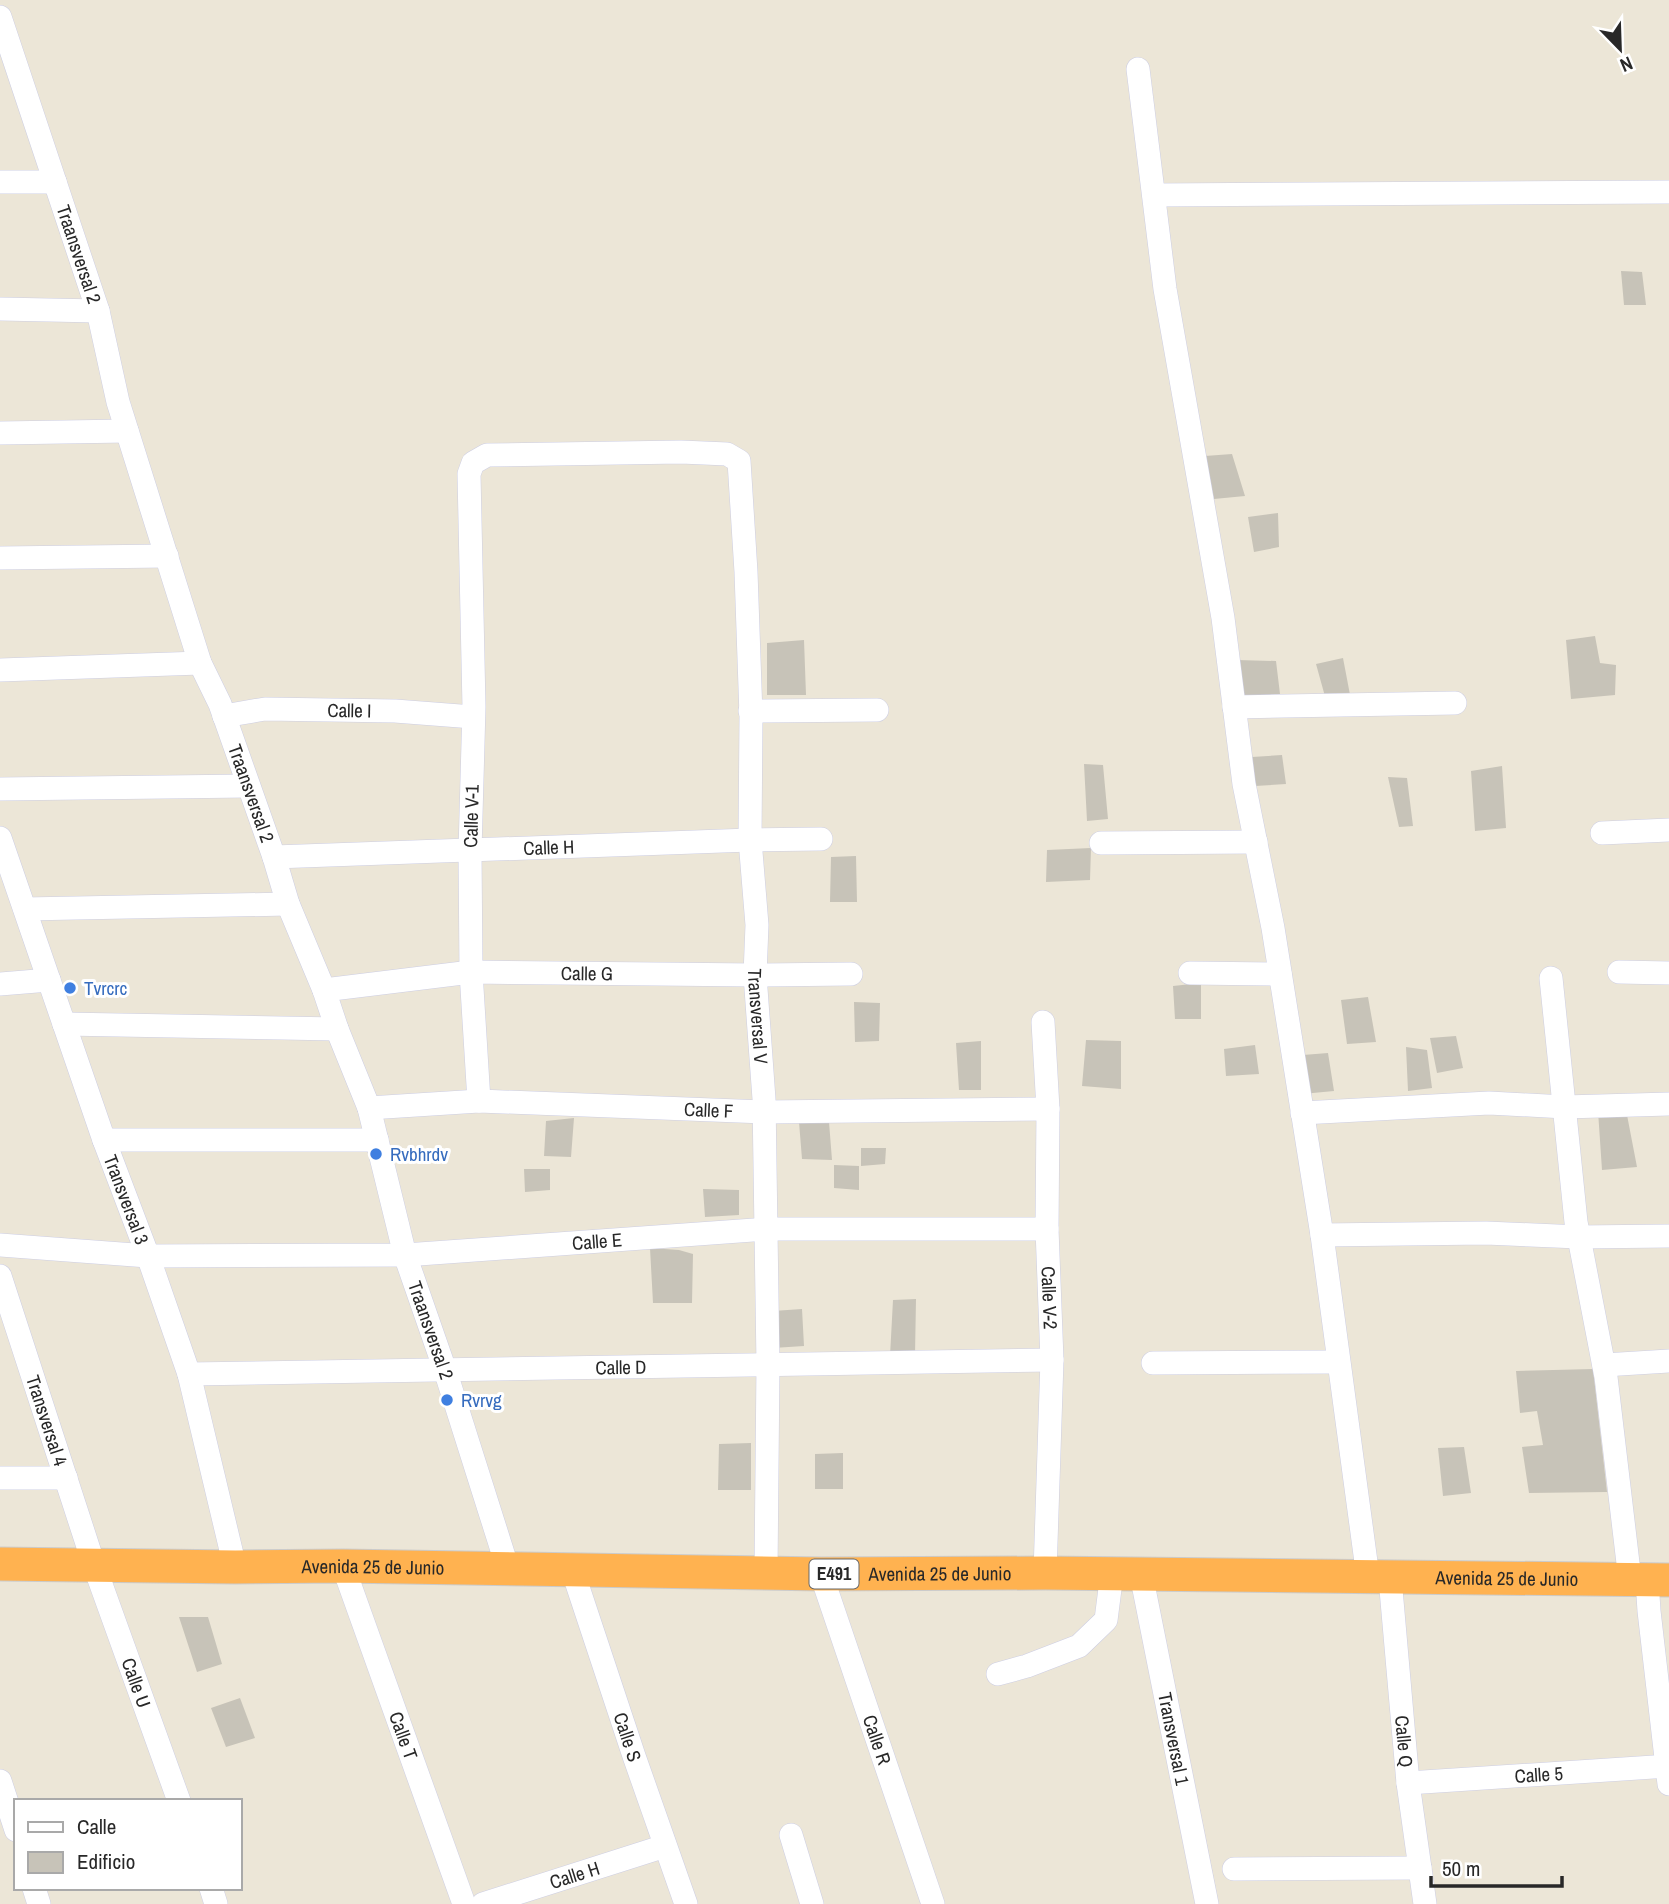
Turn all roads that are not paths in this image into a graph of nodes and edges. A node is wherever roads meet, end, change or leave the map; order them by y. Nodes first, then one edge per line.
1 (0, 17) edge
2 (6, 51) edge
3 (1138, 69) dead end
4 (0, 182) edge
5 (55, 182) junction
6 (1669, 192) edge
7 (1154, 195) junction
8 (0, 309) edge
9 (98, 311) junction
10 (127, 431) junction
11 (0, 433) edge
12 (738, 461) joint
13 (167, 556) junction
14 (0, 558) edge
15 (200, 663) junction
16 (0, 670) edge
17 (1455, 703) dead end
18 (1234, 707) junction
19 (750, 710) junction
20 (877, 710) dead end
21 (224, 716) junction
22 (474, 717) junction
23 (248, 786) junction
24 (0, 789) edge
25 (1669, 830) edge
26 (1602, 833) dead end
27 (0, 838) edge
28 (821, 839) dead end
29 (750, 840) junction
30 (1256, 842) junction
31 (1101, 843) dead end
32 (470, 851) junction
33 (275, 857) junction
34 (6, 870) edge
35 (288, 904) junction
36 (24, 909) junction
37 (471, 972) junction
38 (1619, 972) dead end
39 (1190, 973) dead end
40 (1669, 973) edge
41 (851, 974) dead end
42 (1280, 974) junction
43 (755, 975) junction
44 (1552, 978) dead end
45 (49, 980) junction
46 (0, 984) edge
47 (324, 990) junction
48 (1043, 1023) dead end
49 (64, 1024) junction
50 (337, 1029) junction
51 (479, 1101) junction
52 (1669, 1104) edge
53 (1565, 1107) junction
54 (369, 1108) junction
55 (1048, 1109) junction
56 (765, 1112) junction
57 (1302, 1113) junction
58 (104, 1140) junction
59 (377, 1140) junction
60 (767, 1229) junction
61 (1047, 1229) junction
62 (1322, 1235) junction
63 (1669, 1236) edge
64 (1579, 1237) junction
65 (0, 1245) edge
66 (405, 1255) junction
67 (148, 1256) junction
68 (0, 1276) edge
69 (1052, 1360) junction
70 (1669, 1361) edge
71 (1338, 1362) junction
72 (1153, 1363) dead end
73 (768, 1364) junction
74 (1604, 1365) junction
75 (445, 1370) junction
76 (189, 1374) junction
77 (0, 1478) edge
78 (66, 1478) junction
79 (0, 1564) edge
80 (94, 1565) junction
81 (343, 1566) junction
82 (235, 1567) junction
83 (508, 1569) junction
84 (572, 1569) junction
85 (766, 1572) junction
86 (1045, 1573) junction
87 (821, 1574) junction
88 (1126, 1574) junction
89 (1379, 1578) junction
90 (1649, 1580) edge
91 (998, 1674) dead end
92 (1668, 1772) edge
93 (0, 1782) edge
94 (1408, 1783) junction
95 (178, 1799) edge
96 (14, 1824) edge
97 (792, 1835) dead end
98 (665, 1846) junction
99 (1420, 1868) junction
100 (1234, 1869) dead end
101 (464, 1904) edge
102 (484, 1904) edge
103 (685, 1904) edge
104 (812, 1904) edge
105 (933, 1904) edge
106 (1207, 1904) edge
107 (1425, 1904) edge

1 - 2 street, Traansversal 2
2 - 5 street, Traansversal 2
3 - 7 street, Calle Q
4 - 5 street
5 - 9 street, Traansversal 2
6 - 7 street
7 - 18 street, Calle Q
8 - 9 street
9 - 10 street, Traansversal 2
10 - 11 street
10 - 13 street, Traansversal 2
12 - 19 street, Transversal V
12 - 22 street, Calle V-1
13 - 14 street
13 - 15 street, Traansversal 2
15 - 16 street
15 - 21 street, Traansversal 2
17 - 18 street
18 - 30 street, Calle Q
19 - 20 street
19 - 29 street, Transversal V
21 - 22 street, Calle I
21 - 23 street, Traansversal 2
22 - 32 street, Calle V-1
23 - 24 street
23 - 33 street, Traansversal 2
25 - 26 street
27 - 34 street, Transversal 3
28 - 29 street, Calle H
29 - 32 street, Calle H
29 - 43 street, Transversal V
30 - 31 street
30 - 42 street, Calle Q
32 - 33 street, Calle H
32 - 37 street, Calle V-1
33 - 35 street, Traansversal 2
34 - 36 street, Transversal 3
35 - 36 street
35 - 47 street, Traansversal 2
36 - 45 street, Transversal 3
37 - 43 street, Calle G
37 - 47 street, Calle G
37 - 51 street, Calle V-1
38 - 40 street
39 - 42 street
41 - 43 street, Calle G
42 - 57 street, Calle Q
43 - 56 street, Transversal V
44 - 53 street
45 - 46 street
45 - 49 street, Transversal 3
47 - 50 street, Traansversal 2
48 - 55 street, Calle V-2
49 - 50 street
49 - 58 street, Transversal 3
50 - 54 street, Traansversal 2
51 - 54 street, Calle F
51 - 56 street, Calle F
52 - 53 street
53 - 57 street
53 - 64 street
54 - 59 street, Traansversal 2
55 - 56 street, Calle F
55 - 61 street, Calle V-2
56 - 60 street, Transversal V
57 - 62 street, Calle Q
58 - 59 street
58 - 67 street, Transversal 3
59 - 66 street, Traansversal 2
60 - 61 street, Calle E
60 - 66 street, Calle E
60 - 73 street, Transversal V
61 - 69 street, Calle V-2
62 - 64 street
62 - 71 street, Calle Q
63 - 64 street
64 - 74 street
65 - 67 street, Calle E
66 - 67 street, Calle E
66 - 75 street, Traansversal 2
67 - 76 street, Transversal 3
68 - 78 street, Transversal 4
69 - 73 street, Calle D
69 - 86 street, Calle V-2
70 - 74 street
71 - 72 street
71 - 89 street, Calle Q
73 - 75 street, Calle D
73 - 85 street, Transversal V
74 - 90 street
75 - 76 street, Calle D
75 - 83 street, Traansversal 2
76 - 82 street, Transversal 3
77 - 78 street
78 - 80 street, Transversal 4
79 - 80 highway, Avenida 25 de Junio / E491
80 - 82 highway, Avenida 25 de Junio / E491
80 - 95 street, Calle U
81 - 82 highway, Avenida 25 de Junio / E491
81 - 83 highway, Avenida 25 de Junio / E491
81 - 101 street, Calle T
83 - 84 highway, Avenida 25 de Junio / E491
84 - 85 highway, Avenida 25 de Junio / E491
84 - 98 street, Calle S
85 - 87 highway, Avenida 25 de Junio / E491
86 - 87 highway, Avenida 25 de Junio / E491
86 - 88 highway, Avenida 25 de Junio / E491
87 - 105 street, Calle R
88 - 89 highway, Avenida 25 de Junio / E491
88 - 91 street
88 - 106 street, Transversal 1
89 - 90 highway, Avenida 25 de Junio / E491
89 - 94 street, Calle Q
90 - 92 street
92 - 94 street, Calle 5
93 - 96 street
94 - 99 street, Calle Q
97 - 104 street
98 - 102 street, Calle H
98 - 103 street, Calle S
99 - 100 street
99 - 107 street, Calle Q

